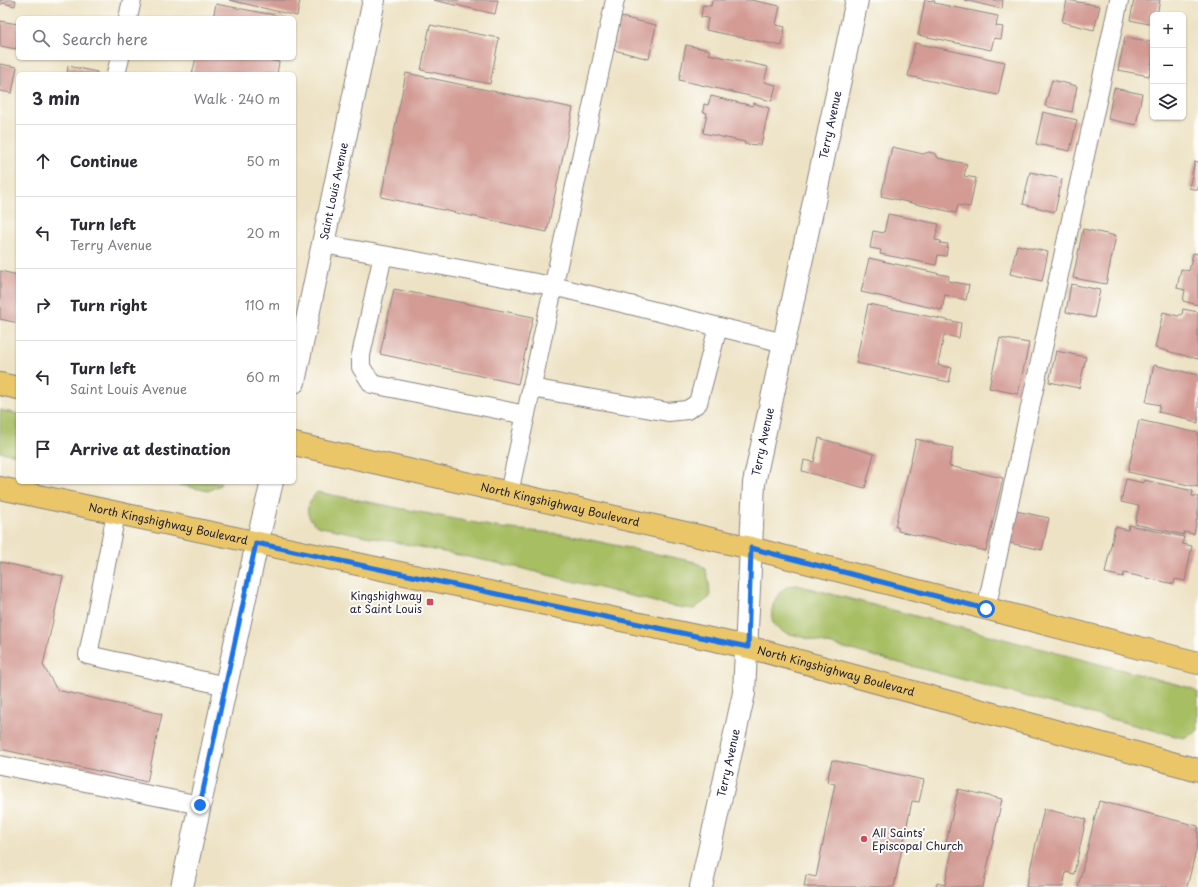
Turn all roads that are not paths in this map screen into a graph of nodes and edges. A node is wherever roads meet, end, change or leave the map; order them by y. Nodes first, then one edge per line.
1 (132, 0) edge
2 (374, 0) edge
3 (615, 0) edge
4 (857, 0) edge
5 (1119, 0) edge
6 (128, 16) edge
7 (120, 60) edge
8 (116, 72) edge
9 (322, 244) junction
10 (383, 255) junction
11 (553, 286) junction
12 (718, 327) junction
13 (784, 343) junction
14 (296, 372) edge
15 (0, 384) edge
16 (16, 388) edge
17 (531, 388) junction
18 (526, 415) junction
19 (296, 444) edge
20 (271, 484) edge
21 (0, 488) edge
22 (509, 493) junction
23 (116, 514) junction
24 (256, 543) junction
25 (751, 548) junction
26 (986, 609) junction
27 (748, 647) junction
28 (1198, 663) edge
29 (226, 686) junction
30 (0, 764) edge
31 (1198, 770) edge
32 (200, 805) junction
33 (182, 887) edge
34 (702, 887) edge

1 - 6 lane
2 - 9 street, Saint Louis Avenue
3 - 11 lane
4 - 13 street, Terry Avenue
5 - 26 lane
7 - 8 lane
9 - 10 lane
9 - 14 street, Saint Louis Avenue
10 - 11 lane
10 - 18 lane
11 - 12 lane
11 - 17 lane
12 - 13 lane
12 - 17 lane
13 - 25 street, Terry Avenue
15 - 16 main road
17 - 18 lane
18 - 22 lane
19 - 22 main road, North Kingshighway Boulevard
20 - 24 street
21 - 23 main road, North Kingshighway Boulevard
22 - 25 main road, North Kingshighway Boulevard
23 - 24 main road, North Kingshighway Boulevard
23 - 29 lane
24 - 27 main road, North Kingshighway Boulevard
24 - 29 street
25 - 26 main road, North Kingshighway Boulevard
25 - 27 street, Terry Avenue
26 - 28 main road, North Kingshighway Boulevard
27 - 31 main road, North Kingshighway Boulevard
27 - 34 street, Terry Avenue
29 - 32 street
30 - 32 lane
32 - 33 street

